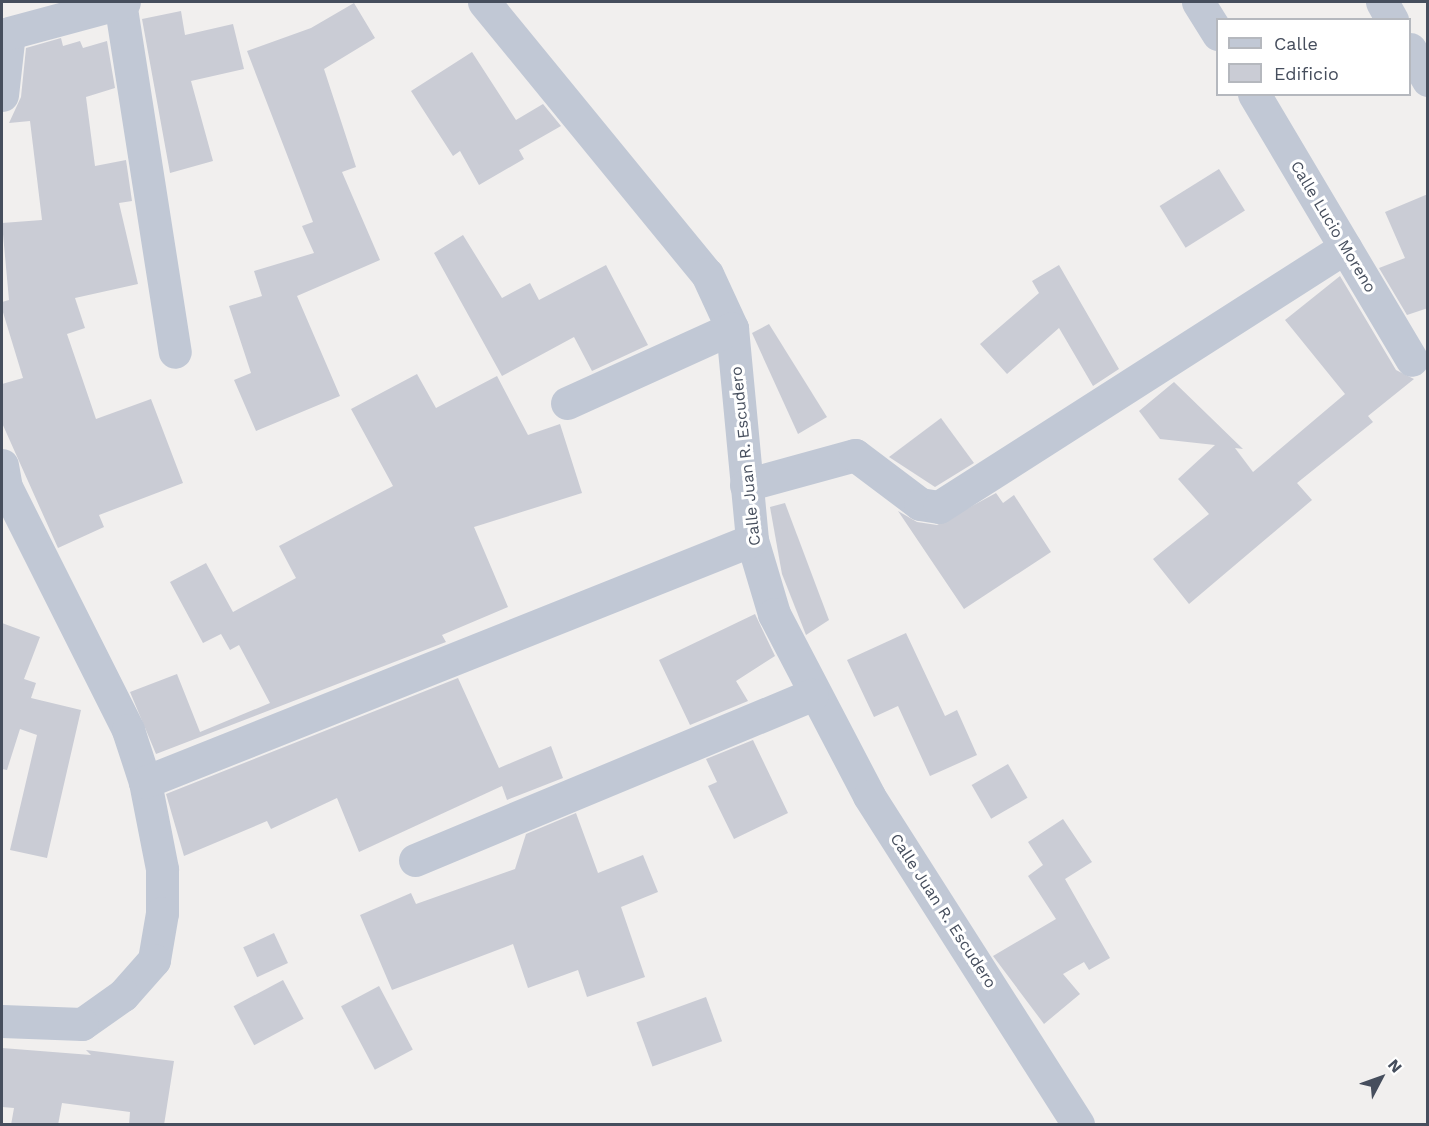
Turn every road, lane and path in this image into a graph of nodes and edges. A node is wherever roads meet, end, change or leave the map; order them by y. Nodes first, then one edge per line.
1 (122, 2) edge
2 (484, 2) edge
3 (1198, 2) edge
4 (1382, 2) edge
5 (1391, 18) edge
6 (1216, 31) edge
7 (1411, 51) edge
8 (1428, 80) edge
9 (2, 95) edge
10 (1255, 96) edge
11 (1345, 247) junction
12 (732, 328) junction
13 (175, 352) dead end
14 (1412, 360) dead end
15 (567, 403) dead end
16 (3, 479) edge
17 (746, 485) junction
18 (752, 540) junction
19 (812, 695) junction
20 (145, 782) junction
21 (415, 860) dead end
22 (2, 1021) edge
23 (1078, 1125) edge

1 - 9 street
1 - 13 street
2 - 12 street, Calle Juan R. Escudero
3 - 6 street
4 - 5 street
7 - 8 street
10 - 11 street, Calle Lucio Moreno
11 - 14 street, Calle Lucio Moreno
11 - 17 street
12 - 15 street
12 - 17 street, Calle Juan R. Escudero
16 - 20 street
17 - 18 street, Calle Juan R. Escudero
18 - 19 street, Calle Juan R. Escudero
18 - 20 street
19 - 21 street
19 - 23 street, Calle Juan R. Escudero
20 - 22 street

